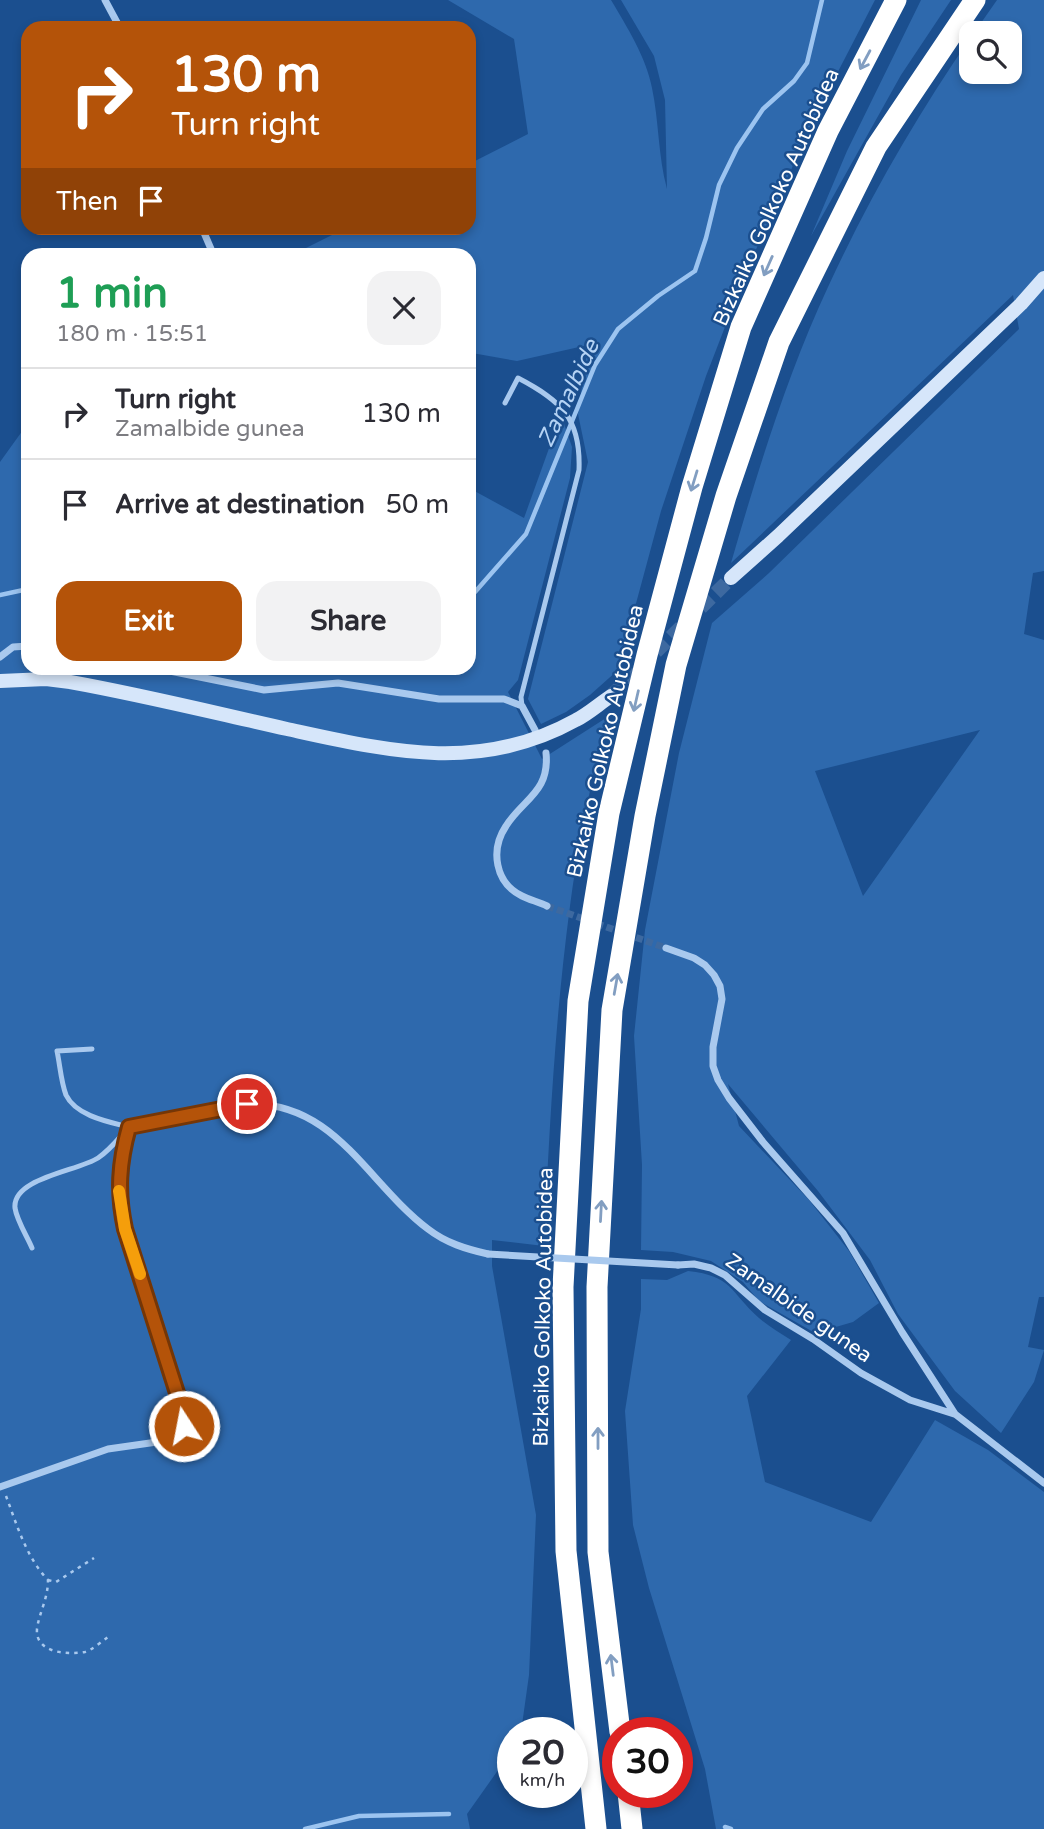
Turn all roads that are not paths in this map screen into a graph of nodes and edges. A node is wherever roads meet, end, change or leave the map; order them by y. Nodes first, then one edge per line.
1 (106, 0) edge
2 (896, 0) edge
3 (975, 0) edge
4 (116, 21) edge
5 (1044, 278) edge
6 (505, 403) dead end
7 (731, 578) tunnel mouth
8 (21, 646) edge
9 (0, 657) edge
10 (190, 675) edge
11 (0, 681) edge
12 (611, 696) tunnel mouth
13 (522, 706) junction
14 (535, 730) dead end
15 (546, 754) dead end
16 (547, 905) tunnel mouth
17 (666, 948) tunnel mouth
18 (92, 1049) dead end
19 (129, 1127) junction
20 (32, 1248) dead end
21 (955, 1414) junction
22 (1044, 1483) edge
23 (1, 1487) edge
24 (618, 1717) edge
25 (630, 1808) edge
26 (596, 1829) edge
27 (632, 1829) edge

1 - 4 street
2 -> 26 highway, Bizkaiko Golkoko Autobidea
24 -> 3 highway
5 - 7 main road
6 - 13 lane
8 - 9 street
10 - 13 street
11 - 12 main road
13 - 14 street
15 - 16 street
17 - 21 street, Zamalbide gunea
18 - 19 lane
19 - 20 lane
19 - 21 street, Zamalbide gunea, bridge
19 - 23 street
21 - 22 street, Zamalbide gunea
25 - 27 highway

